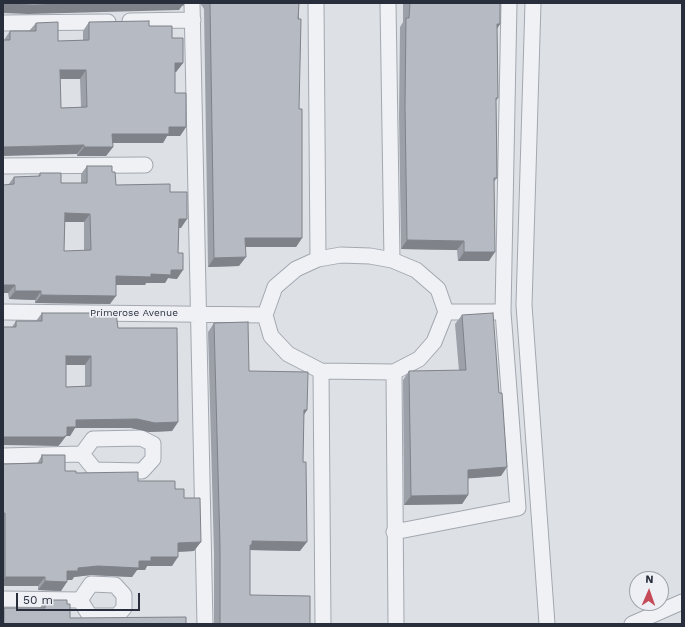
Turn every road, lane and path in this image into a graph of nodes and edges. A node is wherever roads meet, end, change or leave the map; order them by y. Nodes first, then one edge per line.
1 (192, 3) edge
2 (316, 3) edge
3 (388, 3) edge
4 (509, 3) edge
5 (533, 3) edge
6 (193, 20) junction
7 (3, 23) edge
8 (145, 164) dead end
9 (3, 166) edge
10 (318, 259) junction
11 (392, 260) junction
12 (3, 312) edge
13 (446, 312) junction
14 (503, 312) junction
15 (198, 314) junction
16 (266, 315) junction
17 (320, 371) junction
18 (394, 372) junction
19 (82, 454) dead end
20 (3, 456) edge
21 (394, 532) junction
22 (3, 599) edge
23 (80, 600) dead end
24 (682, 602) edge
25 (205, 624) edge
26 (324, 624) edge
27 (396, 624) edge
28 (547, 624) edge
29 (632, 624) edge

1 - 6 street
2 - 10 street
3 - 11 street
4 - 14 street
5 - 28 street
6 - 7 street
6 - 15 street
8 - 9 street
10 - 11 street
10 - 16 street
11 - 13 street
12 - 15 street, Primerose Avenue
13 - 14 street
13 - 18 street
14 - 21 street
15 - 16 street, Primerose Avenue
15 - 25 street
16 - 17 street
17 - 18 street
17 - 26 street
18 - 21 street
19 - 20 street
21 - 27 street
22 - 23 street
24 - 29 street

